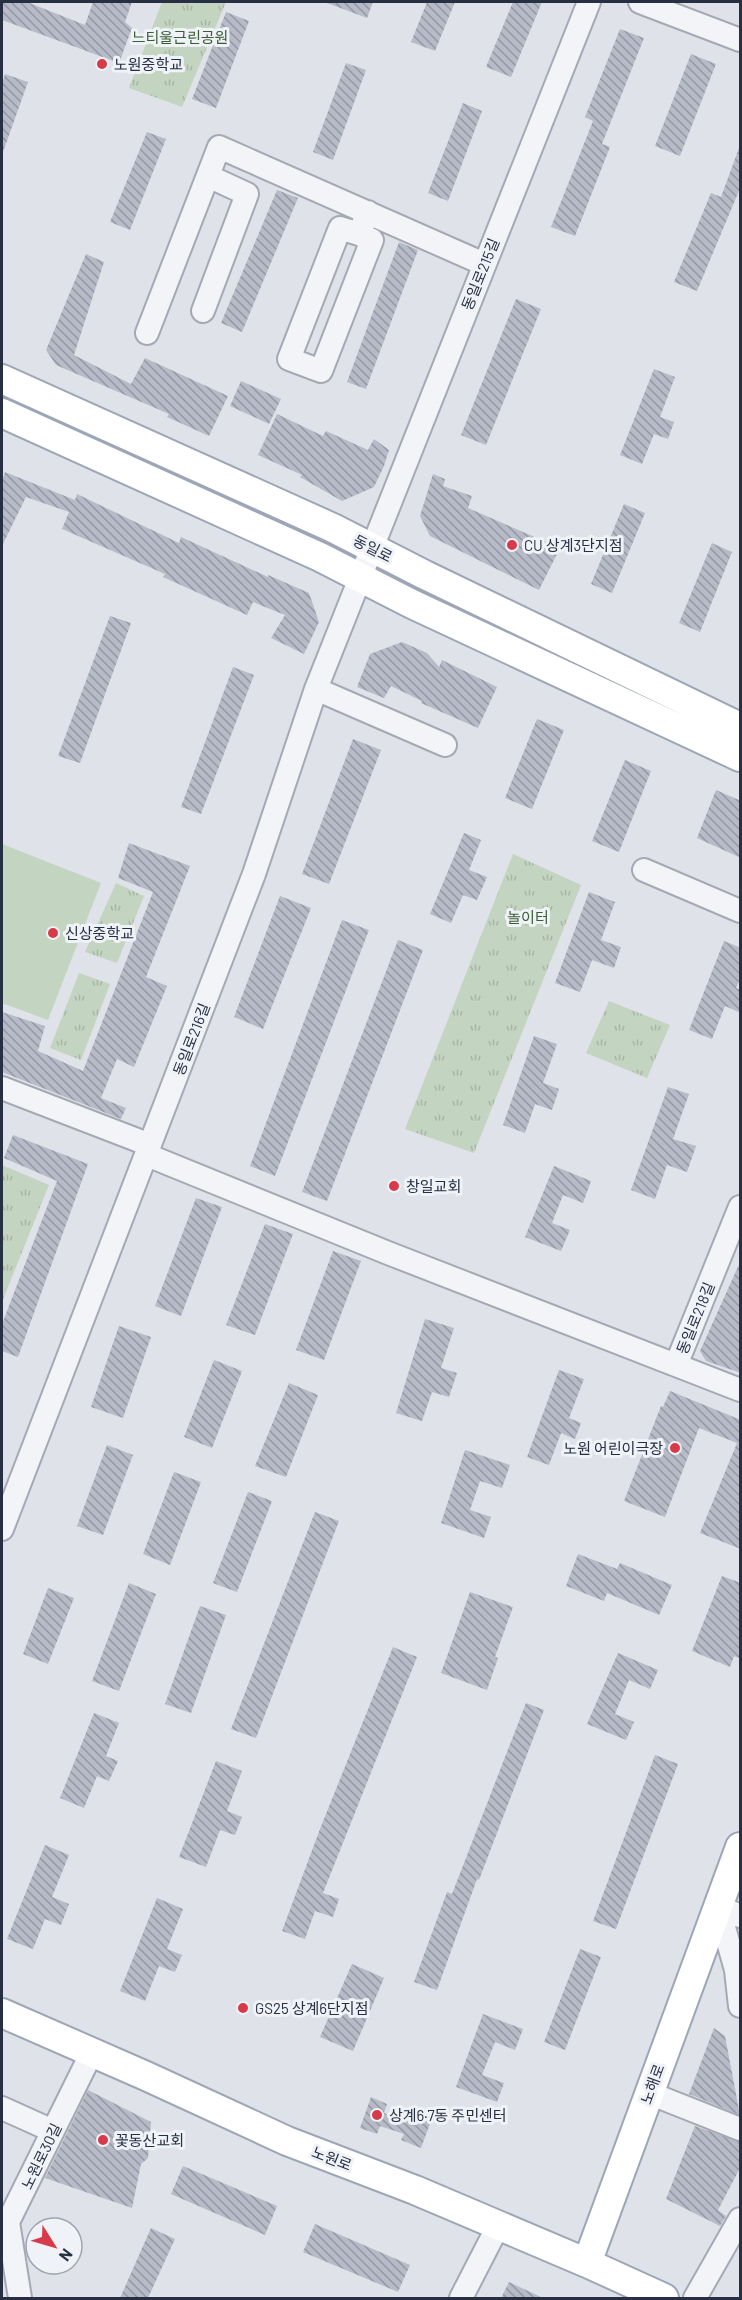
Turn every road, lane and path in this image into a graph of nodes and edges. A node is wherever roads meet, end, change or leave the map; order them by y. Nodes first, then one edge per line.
1 (589, 2) edge
2 (640, 2) edge
3 (741, 40) edge
4 (208, 176) junction
5 (368, 212) junction
6 (359, 234) junction
7 (484, 264) junction
8 (202, 311) dead end
9 (147, 333) dead end
10 (2, 379) edge
11 (2, 413) edge
12 (372, 547) junction
13 (360, 577) junction
14 (316, 689) junction
15 (741, 727) edge
16 (445, 745) dead end
17 (741, 756) edge
18 (644, 870) dead end
19 (741, 911) edge
20 (2, 1088) edge
21 (149, 1150) junction
22 (741, 1207) edge
23 (676, 1365) junction
24 (741, 1390) edge
25 (2, 1529) edge
26 (741, 1846) edge
27 (729, 1911) edge
28 (741, 2006) edge
29 (2, 2013) edge
30 (92, 2052) junction
31 (649, 2093) junction
32 (2, 2108) edge
33 (741, 2129) edge
34 (53, 2131) junction
35 (741, 2219) edge
36 (498, 2226) junction
37 (587, 2263) junction
38 (20, 2298) edge
39 (461, 2298) edge
40 (664, 2298) edge
41 (695, 2298) edge

1 - 7 street, 동일로215길
2 - 3 street
4 - 5 street
4 - 8 street
4 - 9 street
5 - 6 street
5 - 7 street
6 - 6 street
7 - 12 street, 동일로215길
10 - 12 main road, 동일로
11 - 13 main road, 동일로
12 - 13 street, 동일로216길
12 - 15 main road, 동일로
13 - 14 street, 동일로216길
13 - 17 main road, 동일로
14 - 16 street
14 - 21 street, 동일로216길
18 - 19 street
20 - 21 street
21 - 23 street
21 - 25 street, 동일로216길
22 - 23 street, 동일로218길
23 - 24 street, 동일로218길
26 - 27 main road, 노해로
27 - 28 street
27 - 31 main road, 노해로
29 - 30 main road, 노원로
30 - 34 street, 노원로30길
30 - 36 main road, 노원로
31 - 33 street
31 - 37 main road, 노해로
32 - 34 street
34 - 38 street, 노원로30길
35 - 41 street
36 - 37 main road, 노원로
36 - 39 street
37 - 40 main road, 노원로

